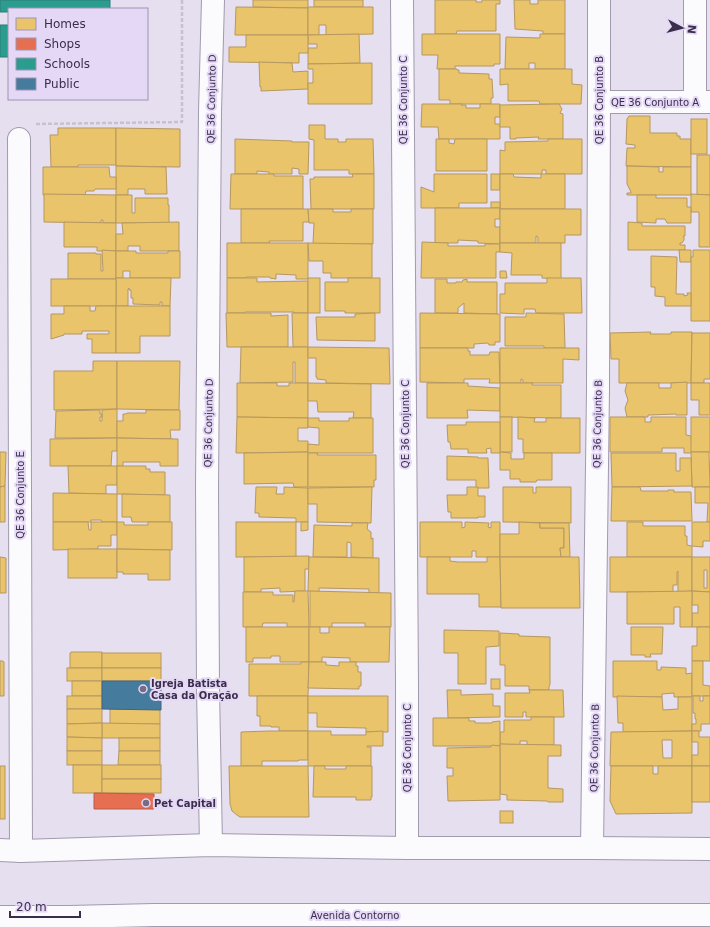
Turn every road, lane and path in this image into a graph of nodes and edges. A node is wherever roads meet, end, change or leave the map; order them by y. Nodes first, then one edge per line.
1 (182, 0) edge
2 (213, 0) edge
3 (402, 0) edge
4 (599, 0) edge
5 (695, 0) edge
6 (599, 102) junction
7 (703, 102) edge
8 (35, 124) dead end
9 (19, 139) dead end
10 (211, 846) junction
11 (408, 848) junction
12 (592, 848) junction
13 (710, 849) edge
14 (11, 851) edge
15 (710, 915) edge
16 (0, 917) edge
17 (362, 921) edge
18 (607, 921) edge
19 (64, 922) edge

1 - 8 path
2 - 10 street, QE 36 Conjunto D
3 - 11 street, QE 36 Conjunto C
4 - 6 street, QE 36 Conjunto B
5 - 7 street
6 - 7 street, QE 36 Conjunto A
6 - 12 street, QE 36 Conjunto B
9 - 14 street, QE 36 Conjunto E
10 - 11 street
10 - 14 street
11 - 12 street
12 - 13 street
15 - 18 street, Avenida Contorno
16 - 19 street, Avenida Contorno
17 - 18 street, Avenida Contorno
17 - 19 street, Avenida Contorno

